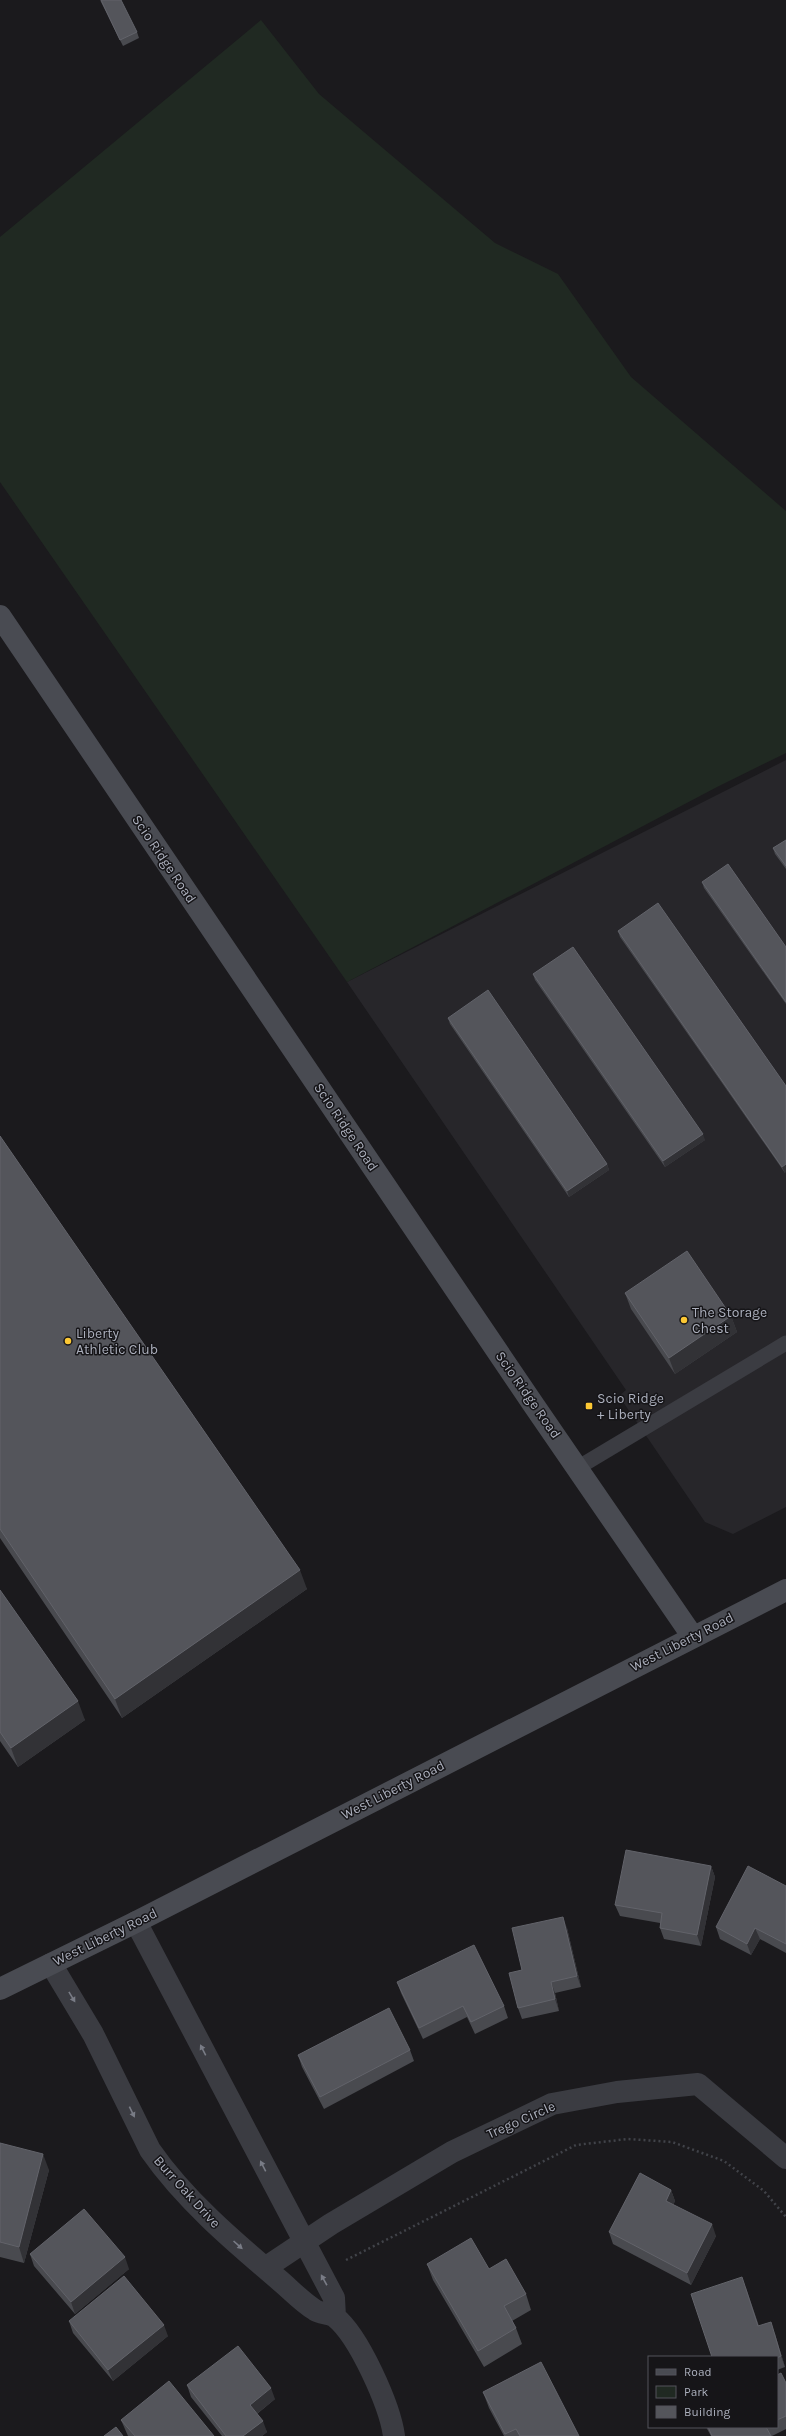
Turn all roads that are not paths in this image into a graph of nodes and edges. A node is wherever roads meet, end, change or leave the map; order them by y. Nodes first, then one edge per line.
1 (0, 616) edge
2 (786, 1343) edge
3 (579, 1467) junction
4 (786, 1590) edge
5 (693, 1637) junction
6 (136, 1922) junction
7 (52, 1964) junction
8 (0, 1989) edge
9 (786, 2158) edge
10 (303, 2242) junction
11 (265, 2268) junction
12 (335, 2317) junction
13 (392, 2435) edge

1 - 3 street, Scio Ridge Road
2 - 3 lane
3 - 5 street, Scio Ridge Road
4 - 5 street, West Liberty Road
5 - 6 street, West Liberty Road
6 - 7 street, West Liberty Road
10 -> 6 street
7 - 8 street, West Liberty Road
7 -> 11 street, Burr Oak Drive
9 - 10 street, Trego Circle
10 - 11 street, Trego Circle
12 -> 10 street
11 - 12 street, Burr Oak Drive
12 - 13 street

